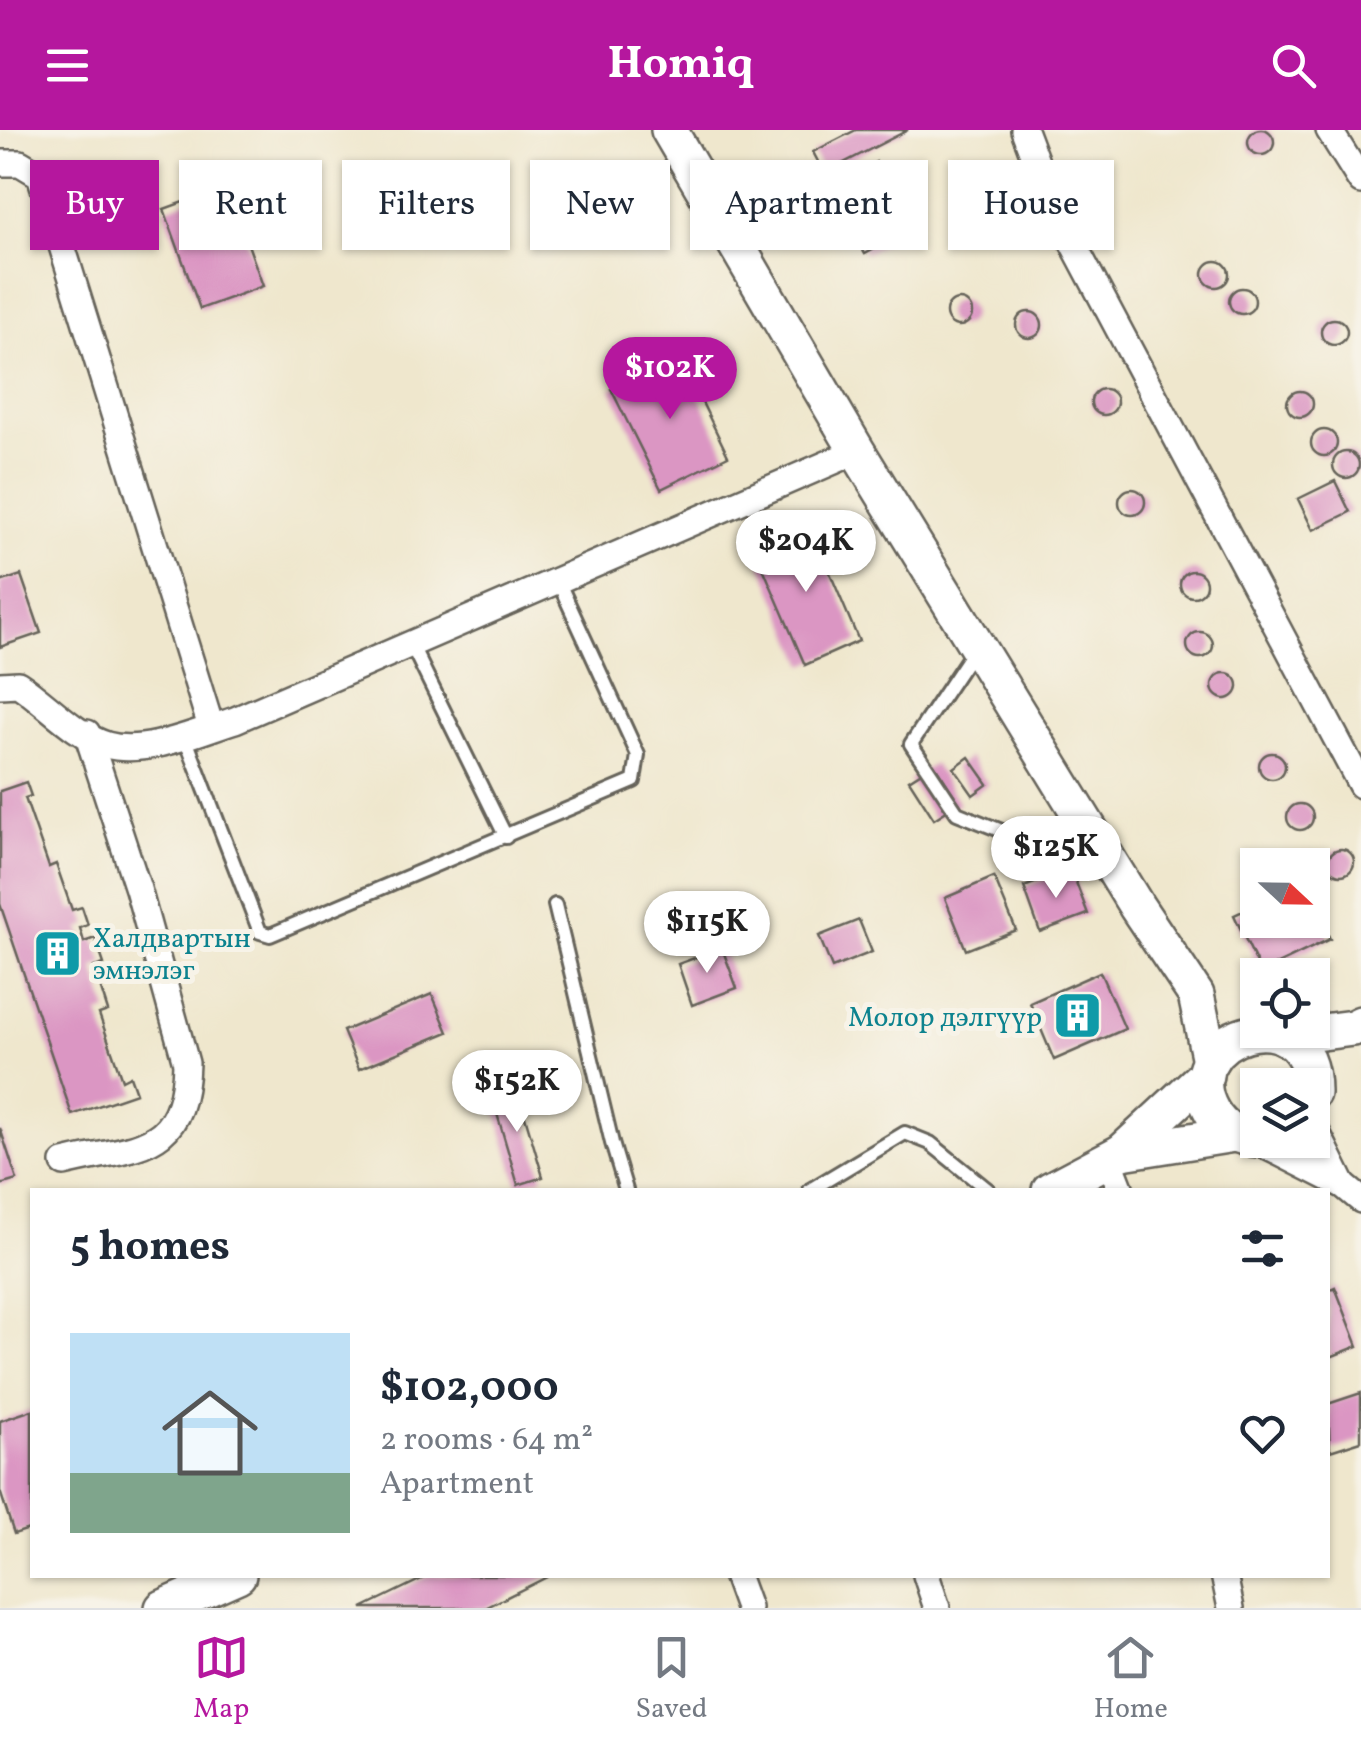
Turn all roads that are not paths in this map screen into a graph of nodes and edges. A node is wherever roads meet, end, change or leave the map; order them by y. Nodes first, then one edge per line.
1 (669, 130) edge
2 (1024, 130) edge
3 (1330, 130) edge
4 (0, 164) edge
5 (1361, 182) edge
6 (857, 451) junction
7 (558, 580) junction
8 (411, 644) junction
9 (977, 646) junction
10 (0, 685) edge
11 (211, 727) junction
12 (87, 733) junction
13 (185, 737) junction
14 (1361, 786) edge
15 (1091, 832) junction
16 (506, 837) junction
17 (555, 905) dead end
18 (1196, 994) junction
19 (1240, 1017) edge
20 (1357, 1026) edge
21 (1330, 1029) edge
22 (1240, 1038) edge
23 (1208, 1068) junction
24 (1329, 1068) edge
25 (1240, 1133) edge
26 (1240, 1139) edge
27 (1330, 1154) edge
28 (1287, 1158) edge
29 (64, 1163) dead end
30 (1117, 1167) edge
31 (625, 1188) edge
32 (813, 1188) edge
33 (986, 1188) edge
34 (1056, 1188) edge
35 (1352, 1193) edge
36 (232, 1578) edge
37 (737, 1578) edge
38 (927, 1578) edge
39 (1225, 1578) edge
40 (183, 1604) edge
41 (748, 1608) edge
42 (937, 1608) edge
43 (1231, 1608) edge

1 - 6 street
2 - 14 street
3 - 5 street
4 - 11 street
6 - 7 street
6 - 9 street
7 - 8 street
7 - 16 lane
8 - 11 street
8 - 16 lane
9 - 15 street
9 - 15 lane
10 - 12 street
11 - 13 street
12 - 13 street
12 - 29 street
13 - 16 lane
15 - 18 street
17 - 31 lane
18 - 19 street
18 - 23 street
20 - 21 street
20 - 24 street
22 - 23 street
23 - 25 street
23 - 30 street
26 - 30 street
27 - 35 street
28 - 35 street
30 - 34 street
32 - 33 lane
36 - 40 street
37 - 41 street
38 - 42 street
39 - 43 street

